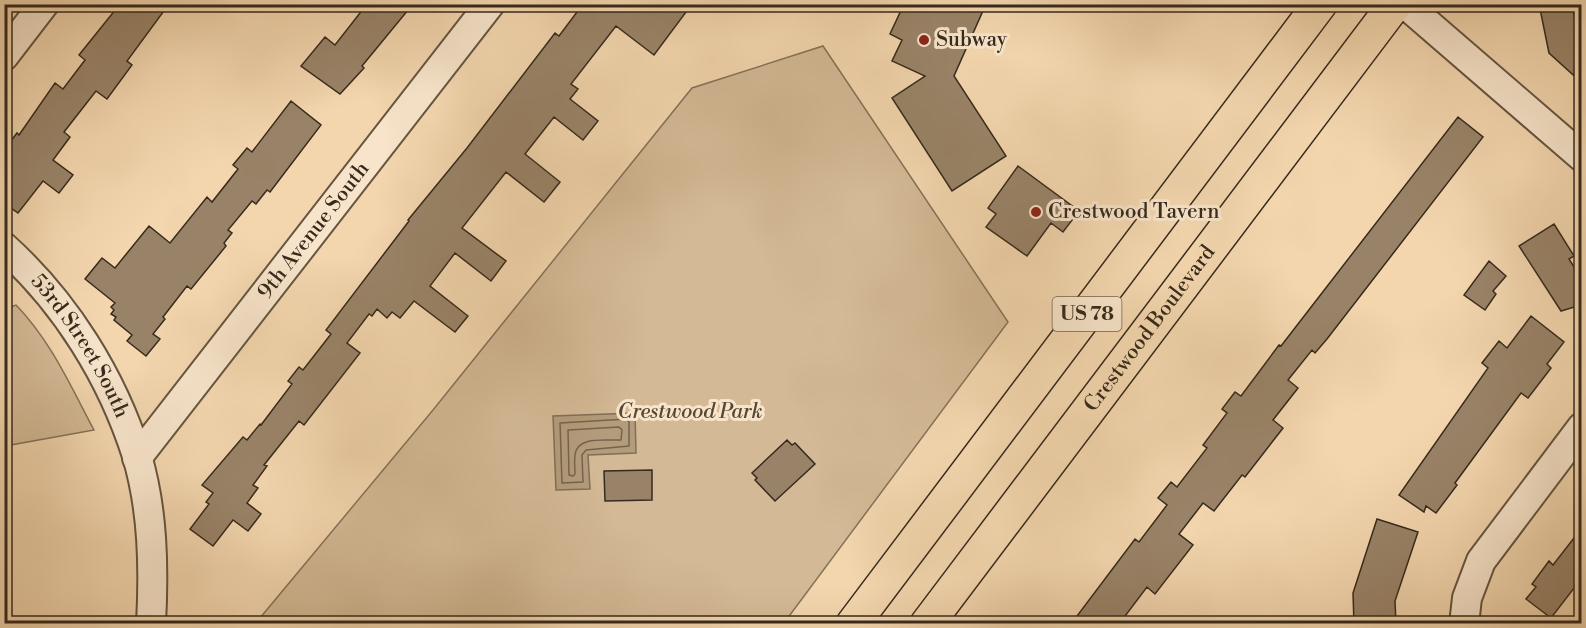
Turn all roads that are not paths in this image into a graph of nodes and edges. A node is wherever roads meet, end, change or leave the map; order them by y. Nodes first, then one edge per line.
1 (44, 4) edge
2 (490, 4) edge
3 (1320, 4) edge
4 (1395, 4) edge
5 (1405, 4) edge
6 (4, 56) edge
7 (1581, 157) edge
8 (4, 247) edge
9 (1581, 427) edge
10 (137, 458) junction
11 (151, 624) edge
12 (853, 624) edge
13 (927, 624) edge
14 (1464, 624) edge

1 - 6 street
2 - 10 street, 9th Avenue South
3 - 12 main road, US 78
4 - 13 main road, Crestwood Boulevard / US 78
5 - 7 street
8 - 10 street, 53rd Street South
9 - 14 street
10 - 11 street, 53rd Street South

